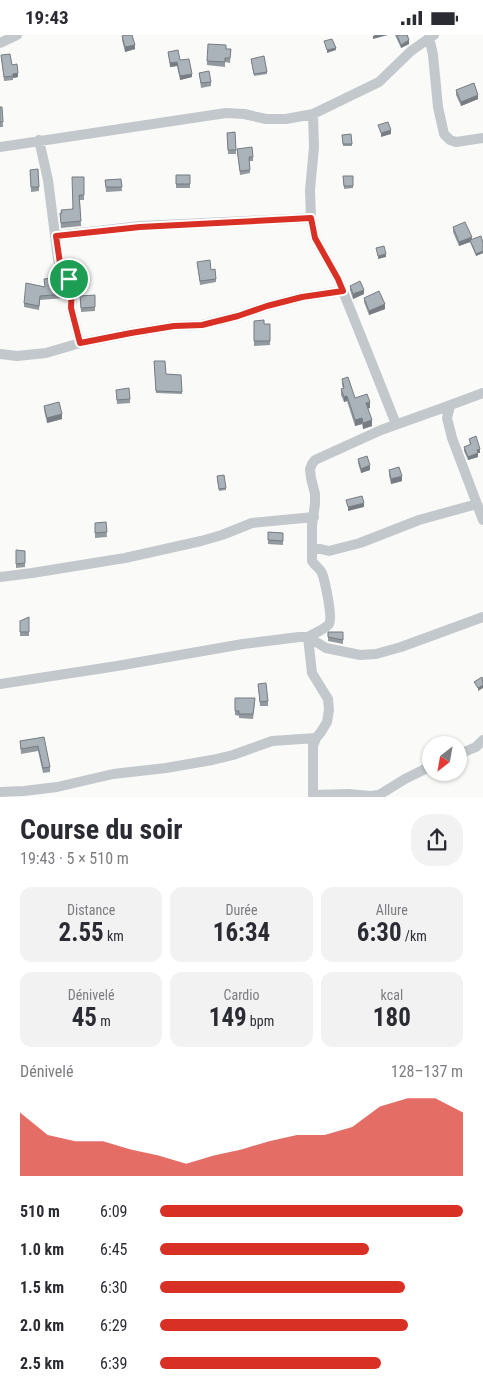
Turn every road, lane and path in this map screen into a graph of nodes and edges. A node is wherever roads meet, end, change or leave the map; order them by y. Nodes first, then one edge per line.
1 (17, 35) edge
2 (431, 36) edge
3 (0, 43) edge
4 (314, 114) junction
5 (483, 138) edge
6 (39, 140) junction
7 (0, 147) edge
8 (311, 218) junction
9 (56, 236) junction
10 (343, 291) junction
11 (80, 343) junction
12 (0, 354) edge
13 (483, 393) edge
14 (450, 406) junction
15 (396, 424) junction
16 (477, 505) junction
17 (314, 517) junction
18 (483, 520) edge
19 (312, 547) junction
20 (0, 577) edge
21 (483, 617) edge
22 (308, 637) junction
23 (0, 684) edge
24 (316, 738) junction
25 (483, 740) edge
26 (468, 750) edge
27 (422, 770) edge
28 (0, 792) edge
29 (313, 796) edge

1 - 3 street
2 - 4 street
2 - 5 street
4 - 6 street
4 - 8 street
6 - 7 street
6 - 9 street
8 - 9 street
8 - 10 street
9 - 11 street
10 - 11 street
10 - 15 street
11 - 12 street
13 - 14 street
14 - 15 street
14 - 16 street
15 - 17 street
16 - 18 street
16 - 19 street
17 - 19 street
17 - 20 street
19 - 22 street
21 - 22 street
22 - 23 street
22 - 24 street
24 - 28 street
24 - 29 street
25 - 26 street
27 - 29 street

